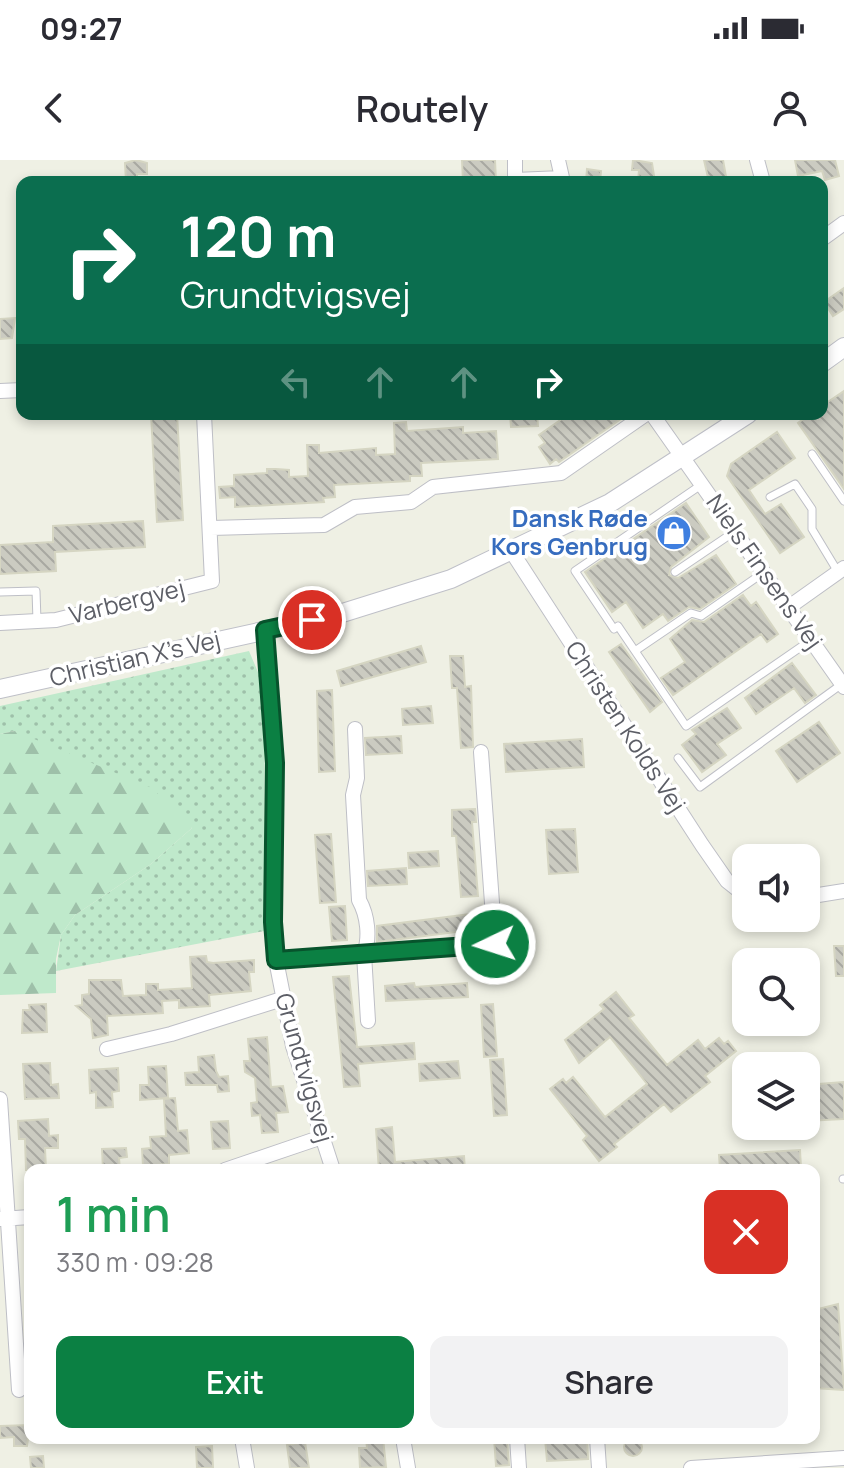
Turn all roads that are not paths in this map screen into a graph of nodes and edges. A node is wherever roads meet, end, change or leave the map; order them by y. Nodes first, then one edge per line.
1 (204, 420) edge
2 (640, 420) edge
3 (654, 420) edge
4 (739, 420) edge
5 (812, 454) dead end
6 (684, 458) junction
7 (703, 484) junction
8 (770, 497) dead end
9 (844, 501) edge
10 (211, 528) junction
11 (735, 530) junction
12 (512, 552) junction
13 (841, 570) edge
14 (675, 572) dead end
15 (764, 572) junction
16 (0, 592) edge
17 (789, 607) junction
18 (37, 621) junction
19 (0, 623) edge
20 (265, 630) junction
21 (812, 640) junction
22 (635, 651) junction
23 (843, 686) edge
24 (0, 689) edge
25 (355, 729) dead end
26 (481, 752) dead end
27 (678, 758) dead end
28 (732, 885) edge
29 (844, 891) edge
30 (820, 895) edge
31 (364, 954) junction
32 (276, 960) junction
33 (282, 999) junction
34 (368, 1021) dead end
35 (107, 1049) dead end
36 (0, 1099) edge
37 (322, 1137) junction
38 (243, 1164) edge
39 (331, 1164) edge
40 (24, 1217) edge
41 (2, 1219) edge
42 (19, 1390) dead end
43 (243, 1444) edge
44 (404, 1444) edge
45 (517, 1444) edge
46 (597, 1444) edge
47 (844, 1458) edge
48 (247, 1468) edge
49 (408, 1468) edge
50 (519, 1468) edge
51 (599, 1468) edge
52 (691, 1468) edge

1 - 10 street, Varbergvej
2 - 10 street
3 - 6 street
4 - 6 street, Christian X's Vej
5 - 9 lane
6 - 7 street, Niels Finsens Vej
6 - 12 street, Christian X's Vej
7 - 11 street, Niels Finsens Vej
7 - 22 lane
8 - 13 lane
10 - 18 street, Varbergvej
11 - 14 lane
11 - 15 street, Niels Finsens Vej
12 - 20 street, Christian X's Vej
12 - 28 street, Christen Kolds Vej
13 - 17 street
15 - 17 street, Niels Finsens Vej
15 - 22 lane
16 - 18 lane, Varbergvej
17 - 21 street, Niels Finsens Vej
18 - 19 street, Varbergvej
20 - 24 street, Christian X's Vej
20 - 32 street, Grundtvigsvej
21 - 22 lane
21 - 23 street, Niels Finsens Vej
23 - 27 lane
25 - 31 street
26 - 31 street
29 - 30 street
31 - 32 street
31 - 34 street
32 - 33 street, Grundtvigsvej
33 - 35 street
33 - 37 street, Grundtvigsvej
36 - 41 street
37 - 38 street
37 - 39 street, Grundtvigsvej
40 - 41 street
41 - 42 street
43 - 48 street
44 - 49 street
45 - 50 street
46 - 51 street
47 - 52 street

